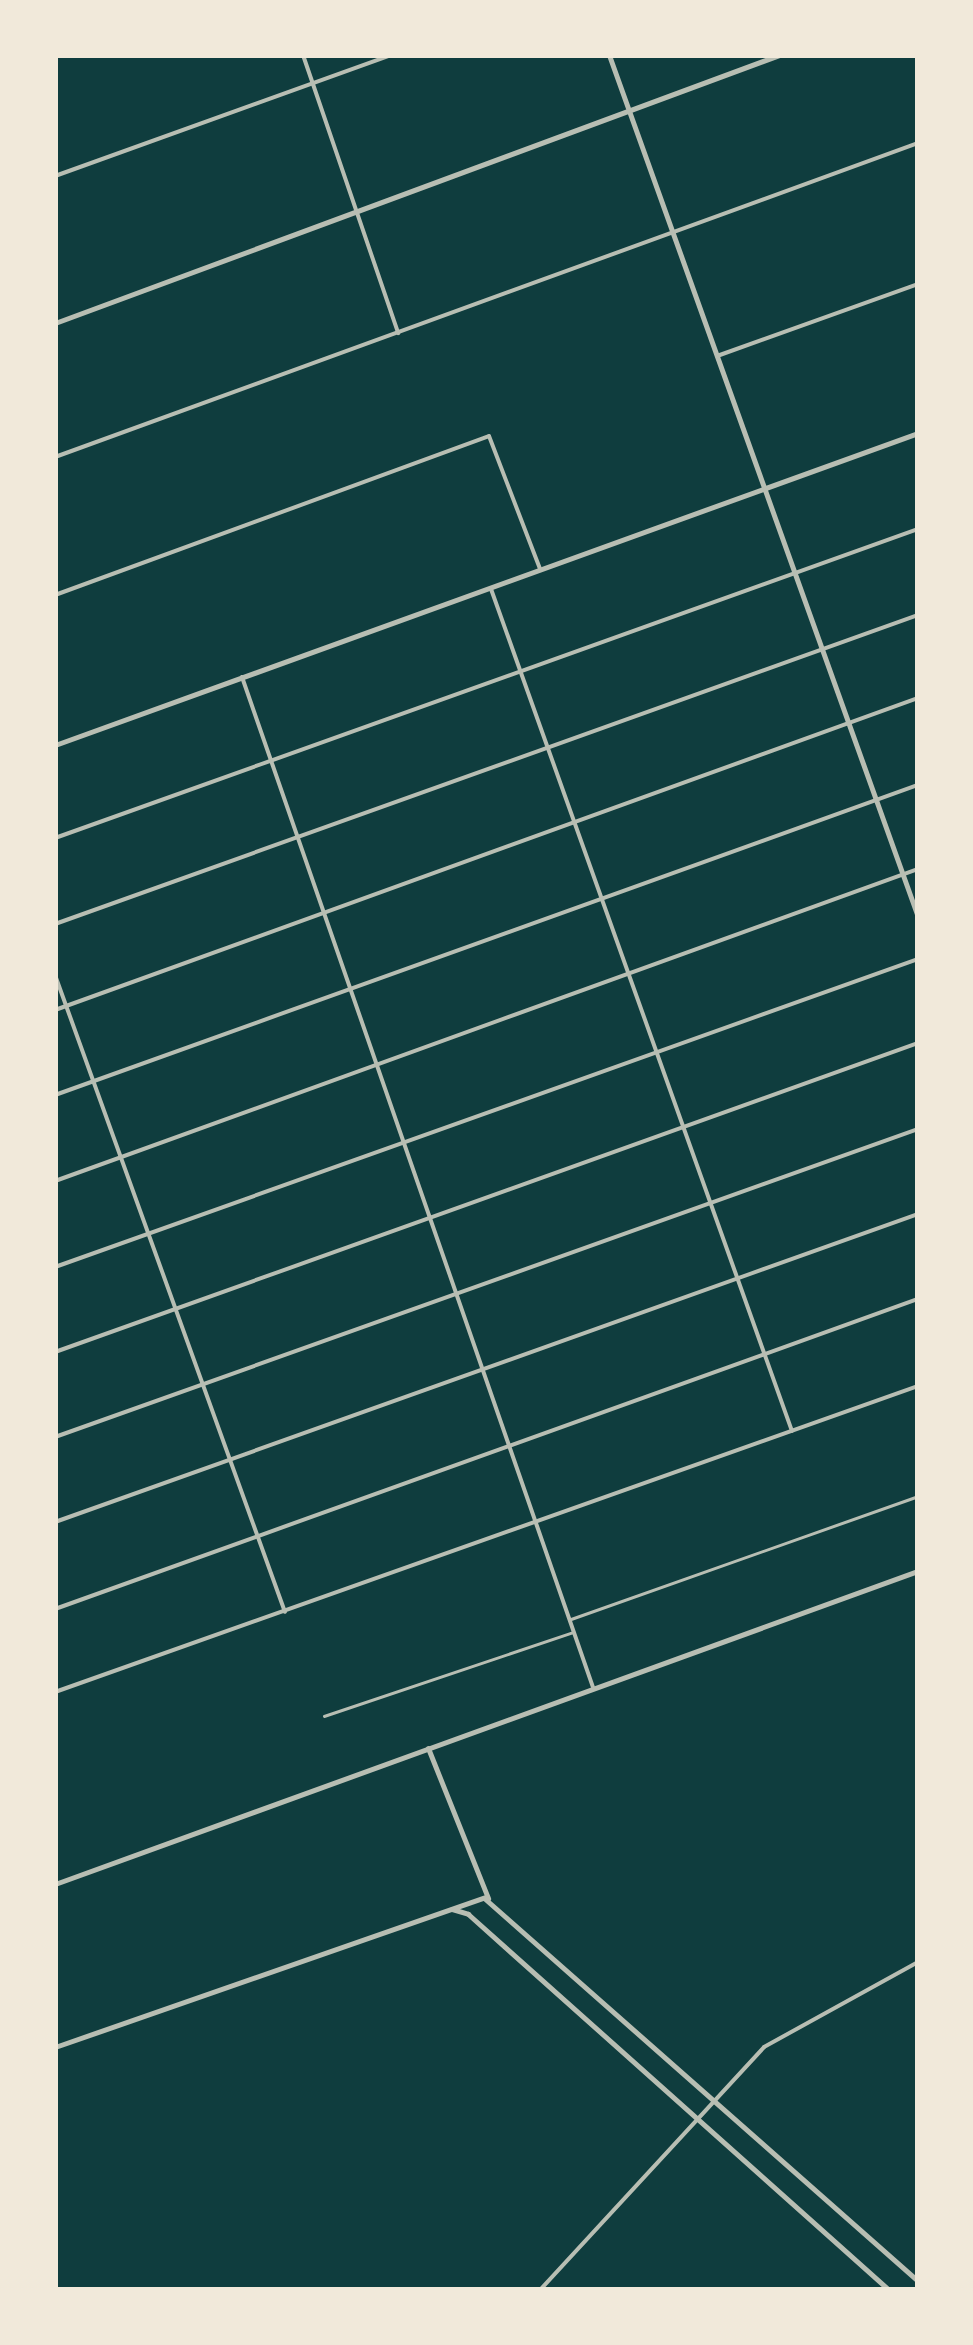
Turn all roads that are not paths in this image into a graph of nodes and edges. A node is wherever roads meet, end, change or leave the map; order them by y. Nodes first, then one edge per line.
1 (303, 55) edge
2 (392, 55) edge
3 (609, 55) edge
4 (779, 55) edge
5 (312, 84) junction
6 (628, 109) junction
7 (918, 143) edge
8 (55, 176) edge
9 (353, 214) junction
10 (672, 231) junction
11 (918, 284) edge
12 (55, 323) edge
13 (398, 333) junction
14 (717, 356) junction
15 (918, 433) edge
16 (55, 457) edge
17 (762, 490) junction
18 (918, 529) edge
19 (540, 571) junction
20 (794, 576) junction
21 (491, 589) junction
22 (55, 594) edge
23 (918, 615) edge
24 (820, 649) junction
25 (521, 669) junction
26 (242, 677) junction
27 (918, 698) edge
28 (848, 724) junction
29 (55, 745) edge
30 (544, 750) junction
31 (269, 763) junction
32 (918, 785) edge
33 (876, 800) junction
34 (571, 825) junction
35 (55, 838) edge
36 (294, 839) junction
37 (918, 868) edge
38 (902, 874) junction
39 (598, 900) junction
40 (323, 914) junction
41 (918, 917) edge
42 (55, 924) edge
43 (918, 959) edge
44 (55, 975) edge
45 (626, 975) junction
46 (348, 990) junction
47 (64, 1006) junction
48 (55, 1010) edge
49 (918, 1043) edge
50 (652, 1050) junction
51 (376, 1067) junction
52 (94, 1082) junction
53 (55, 1095) edge
54 (681, 1129) junction
55 (918, 1129) edge
56 (406, 1140) junction
57 (123, 1156) junction
58 (55, 1181) edge
59 (709, 1205) junction
60 (918, 1214) edge
61 (434, 1217) junction
62 (150, 1234) junction
63 (55, 1267) edge
64 (738, 1279) junction
65 (458, 1294) junction
66 (918, 1299) edge
67 (177, 1308) junction
68 (55, 1352) edge
69 (764, 1354) junction
70 (485, 1368) junction
71 (202, 1384) junction
72 (918, 1386) edge
73 (792, 1431) junction
74 (55, 1437) edge
75 (510, 1445) junction
76 (229, 1459) junction
77 (918, 1496) edge
78 (55, 1522) edge
79 (536, 1522) junction
80 (255, 1534) junction
81 (918, 1571) edge
82 (55, 1609) edge
83 (285, 1612) junction
84 (570, 1619) junction
85 (574, 1632) junction
86 (594, 1688) junction
87 (55, 1692) edge
88 (324, 1716) dead end
89 (428, 1748) junction
90 (475, 1879) junction
91 (55, 1884) edge
92 (472, 1900) junction
93 (489, 1900) junction
94 (447, 1908) junction
95 (475, 1921) junction
96 (918, 1962) edge
97 (55, 2047) edge
98 (711, 2104) junction
99 (694, 2123) junction
100 (918, 2281) edge
101 (540, 2290) edge
102 (889, 2290) edge

1 - 5 street
2 - 5 street
3 - 6 street
4 - 6 street
5 - 8 street
5 - 9 street
6 - 9 street
6 - 10 street
7 - 10 street
9 - 12 street
9 - 13 street
10 - 13 street
10 - 14 street
11 - 14 street
13 - 16 street
14 - 17 street
15 - 17 street
17 - 19 street
17 - 20 street
18 - 20 street
19 - 21 street
19 - 22 street
20 - 24 street
20 - 25 street
21 - 25 street
21 - 26 street
23 - 24 street
24 - 28 street
24 - 30 street
25 - 30 street
25 - 31 street
26 - 29 street
26 - 31 street
27 - 28 street
28 - 33 street
28 - 34 street
30 - 34 street
30 - 36 street
31 - 35 street
31 - 36 street
32 - 33 street
33 - 38 street
33 - 39 street
34 - 39 street
34 - 40 street
36 - 40 street
36 - 42 street
37 - 38 street
38 - 41 street
38 - 45 street
39 - 45 street
39 - 46 street
40 - 46 street
40 - 47 street
43 - 50 street
44 - 47 street
45 - 50 street
45 - 51 street
46 - 51 street
46 - 52 street
47 - 48 street
47 - 52 street
49 - 54 street
50 - 54 street
50 - 56 street
51 - 56 street
51 - 57 street
52 - 53 street
52 - 57 street
54 - 59 street
54 - 61 street
55 - 59 street
56 - 61 street
56 - 62 street
57 - 58 street
57 - 62 street
59 - 64 street
59 - 65 street
60 - 64 street
61 - 65 street
61 - 67 street
62 - 63 street
62 - 67 street
64 - 69 street
64 - 70 street
65 - 70 street
65 - 71 street
66 - 69 street
67 - 68 street
67 - 71 street
69 - 73 street
69 - 75 street
70 - 75 street
70 - 76 street
71 - 74 street
71 - 76 street
72 - 73 street
73 - 79 street
75 - 79 street
75 - 80 street
76 - 78 street
76 - 80 street
77 - 84 lane
79 - 83 street
79 - 84 street
80 - 82 street
80 - 83 street
81 - 86 street
83 - 87 street
84 - 85 street
85 - 86 street
85 - 88 lane
86 - 89 street
89 - 90 street
89 - 91 street
90 - 92 street
90 - 93 street
92 - 93 street
92 - 94 street
92 - 95 street
93 - 98 street
94 - 95 street
94 - 97 street
95 - 99 street
96 - 98 street
98 - 99 street
98 - 100 street
99 - 101 street
99 - 102 street

